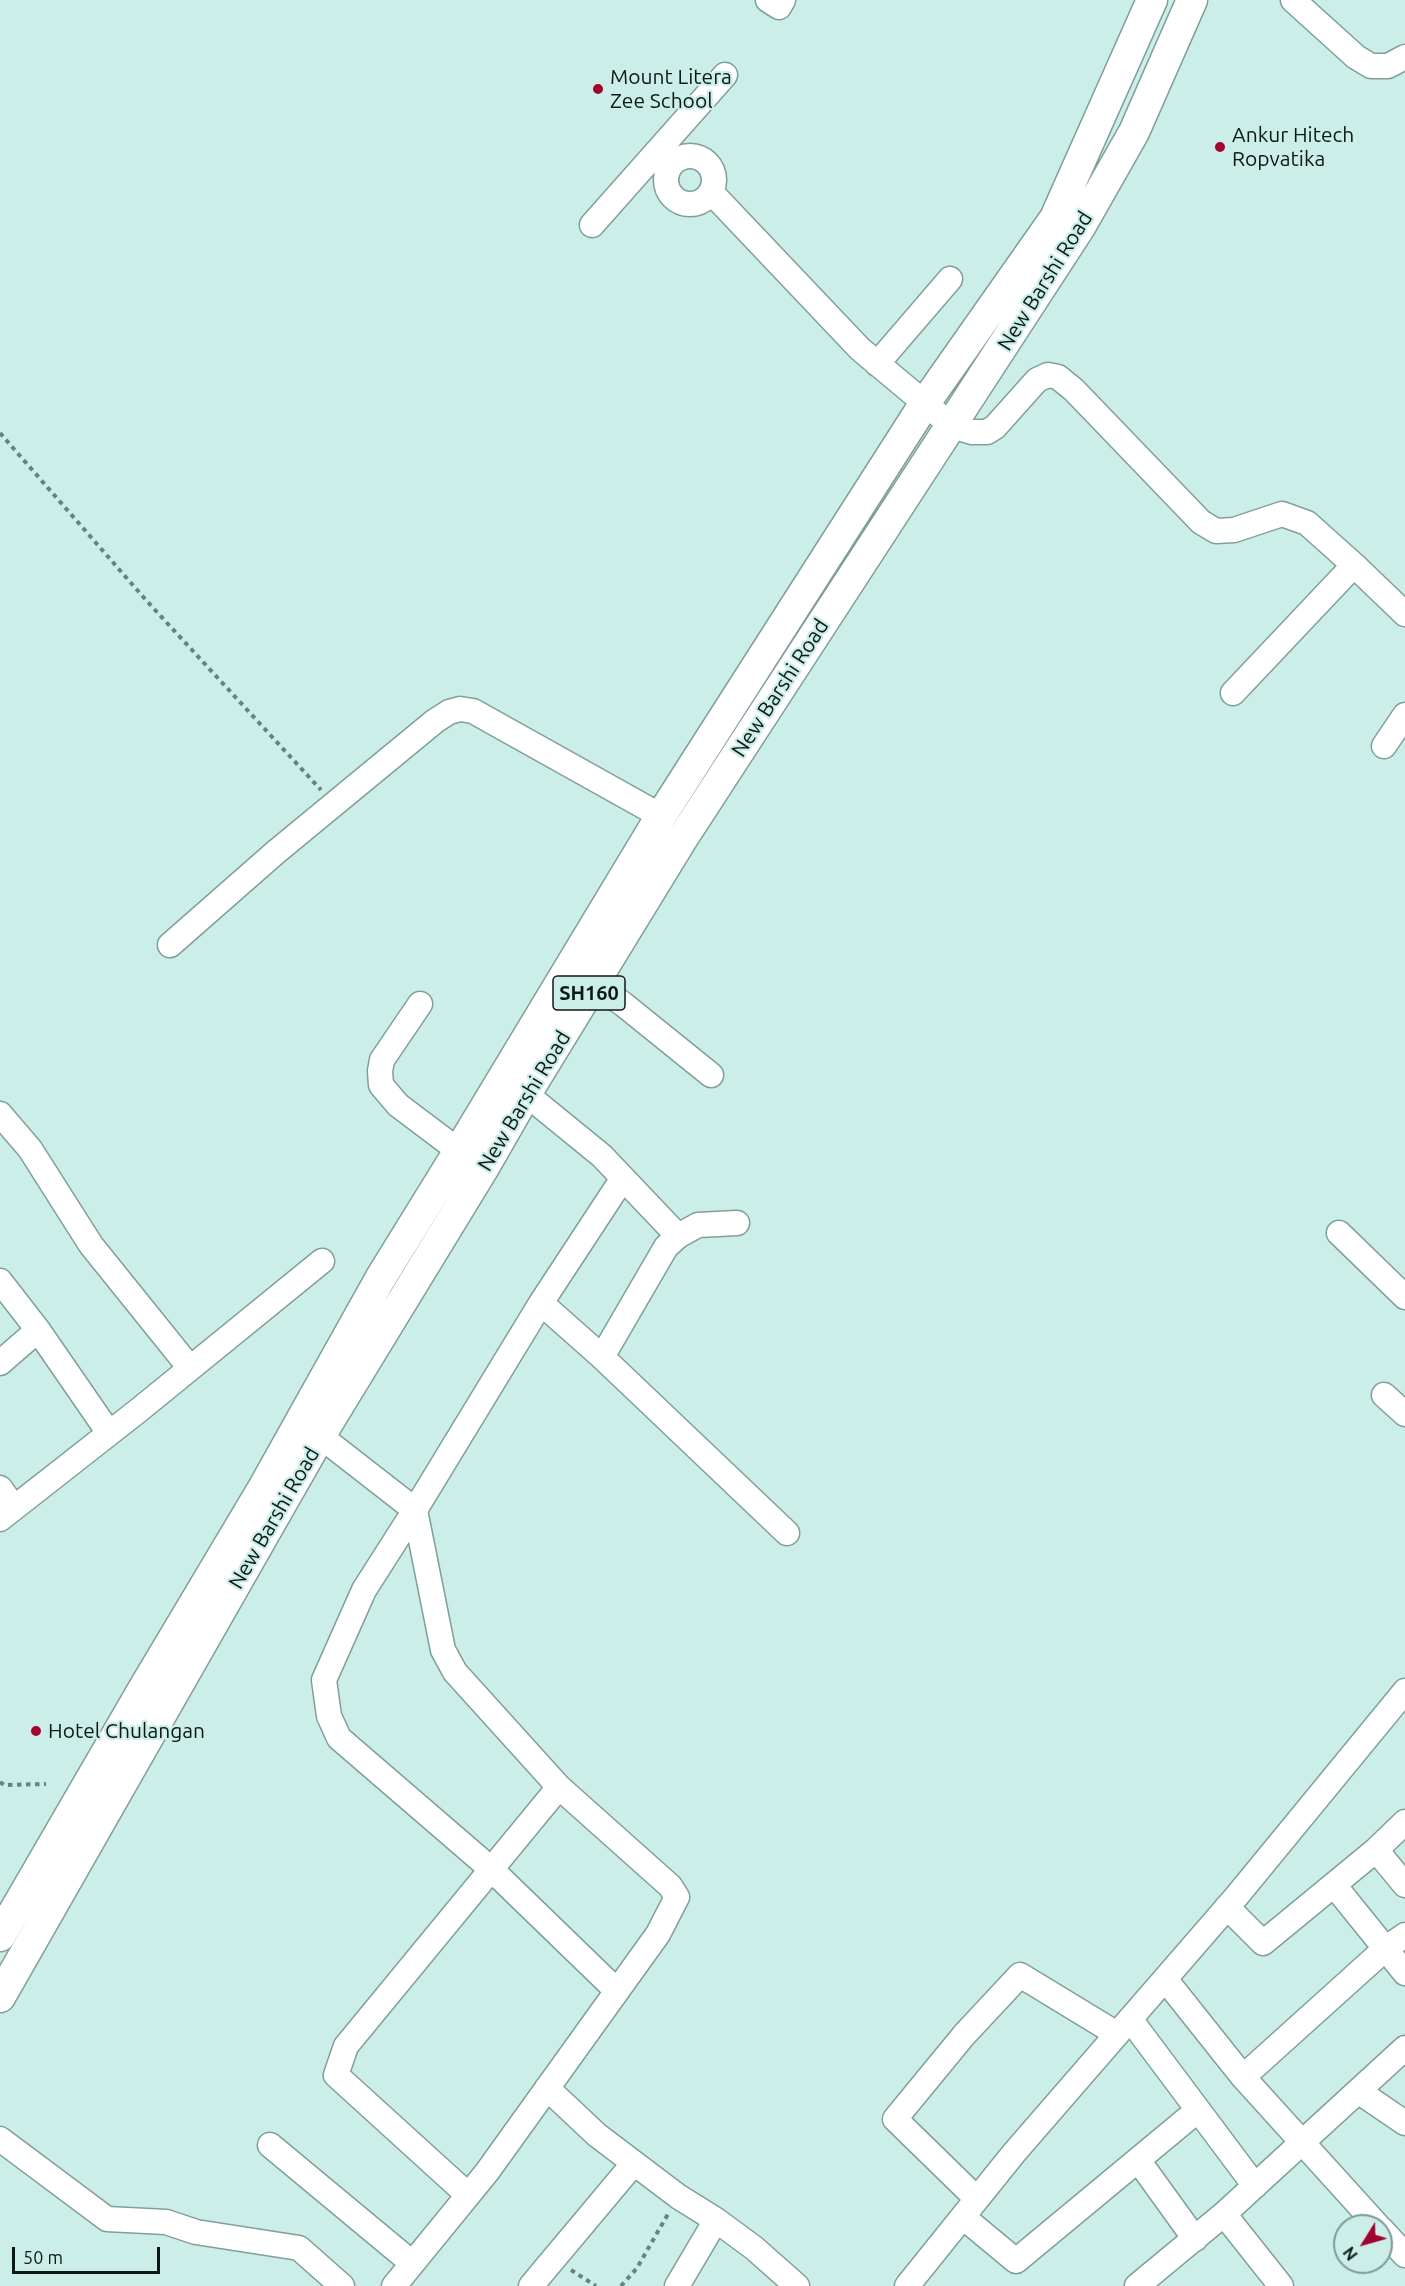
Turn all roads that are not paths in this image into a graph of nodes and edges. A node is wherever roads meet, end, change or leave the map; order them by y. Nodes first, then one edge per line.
1 (768, 0) edge
2 (783, 0) edge
3 (1152, 0) edge
4 (1192, 0) edge
5 (1293, 0) edge
6 (1405, 57) edge
7 (725, 75) dead end
8 (668, 155) junction
9 (711, 192) junction
10 (592, 225) dead end
11 (950, 279) dead end
12 (877, 364) junction
13 (925, 403) junction
14 (952, 426) junction
15 (1354, 565) junction
16 (1405, 614) edge
17 (1233, 693) dead end
18 (1405, 715) edge
19 (1384, 746) dead end
20 (661, 816) junction
21 (170, 945) dead end
22 (594, 984) junction
23 (420, 1004) dead end
24 (711, 1075) dead end
25 (526, 1094) junction
26 (0, 1114) edge
27 (459, 1151) junction
28 (623, 1178) junction
29 (737, 1223) dead end
30 (1339, 1233) dead end
31 (678, 1236) junction
32 (322, 1261) dead end
33 (0, 1281) edge
34 (1405, 1297) edge
35 (541, 1303) junction
36 (38, 1330) junction
37 (602, 1357) junction
38 (0, 1363) edge
39 (190, 1368) junction
40 (1384, 1395) dead end
41 (1405, 1414) edge
42 (109, 1434) junction
43 (320, 1436) junction
44 (0, 1488) edge
45 (415, 1510) junction
46 (7, 1514) edge
47 (787, 1533) dead end
48 (1405, 1691) edge
49 (559, 1787) junction
50 (1405, 1822) edge
51 (1376, 1850) junction
52 (491, 1869) junction
53 (1405, 1885) edge
54 (1334, 1886) junction
55 (1227, 1907) junction
56 (0, 1936) edge
57 (1395, 1942) edge
58 (1405, 1973) edge
59 (1165, 1979) junction
60 (617, 1990) junction
61 (0, 1996) edge
62 (1124, 2026) junction
63 (1405, 2048) edge
64 (1243, 2078) junction
65 (547, 2088) junction
66 (1358, 2091) junction
67 (1198, 2110) junction
68 (1405, 2124) edge
69 (0, 2139) edge
70 (1302, 2142) junction
71 (270, 2145) dead end
72 (1138, 2160) junction
73 (634, 2163) junction
74 (1255, 2186) junction
75 (468, 2195) junction
76 (970, 2208) junction
77 (1224, 2214) junction
78 (1368, 2214) edge
79 (716, 2220) junction
80 (1195, 2239) junction
81 (1393, 2242) edge
82 (1405, 2255) edge
83 (412, 2263) junction
84 (342, 2286) edge
85 (394, 2286) edge
86 (531, 2286) edge
87 (676, 2286) edge
88 (797, 2286) edge
89 (907, 2286) edge
90 (1137, 2286) edge
91 (1281, 2286) edge

1 - 2 street
3 - 13 main road, New Barshi Road / SH160
4 - 14 main road, New Barshi Road / SH160
5 - 6 street
7 - 8 street
8 - 9 street
8 - 9 street
8 - 10 street
9 - 12 street
11 - 12 street
12 - 13 street
13 - 14 street
13 - 20 main road, New Barshi Road / SH160
14 - 15 street
14 - 22 main road, New Barshi Road / SH160
15 - 16 street
15 - 17 street
18 - 19 street
20 - 21 street
20 - 27 main road, New Barshi Road / SH160
22 - 24 street
22 - 25 main road, New Barshi Road / SH160
23 - 27 street
25 - 28 street
25 - 43 main road, New Barshi Road / SH160
26 - 39 street
27 - 56 main road, New Barshi Road / SH160
28 - 31 street
28 - 35 street
29 - 31 street
30 - 34 street
31 - 37 street
32 - 39 street
33 - 36 street
35 - 37 street
35 - 45 street
36 - 38 street
36 - 42 street
37 - 47 street
39 - 42 street
40 - 41 street
42 - 46 street
43 - 45 street
43 - 61 main road, New Barshi Road / SH160
44 - 46 street
45 - 49 street
45 - 52 street
48 - 55 street
49 - 52 street
49 - 60 street
50 - 51 street
51 - 53 street
51 - 54 street
52 - 60 street
52 - 75 street
54 - 55 street
54 - 57 street
55 - 59 street
57 - 58 street
57 - 64 street
59 - 62 street
59 - 64 street
60 - 65 street
62 - 67 street
62 - 76 street
62 - 76 street
63 - 66 street
64 - 70 street
65 - 73 street
65 - 75 street
66 - 68 street
66 - 70 street
67 - 72 street
67 - 74 street
69 - 84 street
70 - 74 street
70 - 78 street
71 - 83 street
72 - 76 street
72 - 80 street
73 - 79 street
73 - 86 street
74 - 77 street
75 - 83 street
76 - 89 street
77 - 80 street
77 - 91 street
79 - 87 street
79 - 88 street
80 - 90 street
81 - 82 street
83 - 85 street

